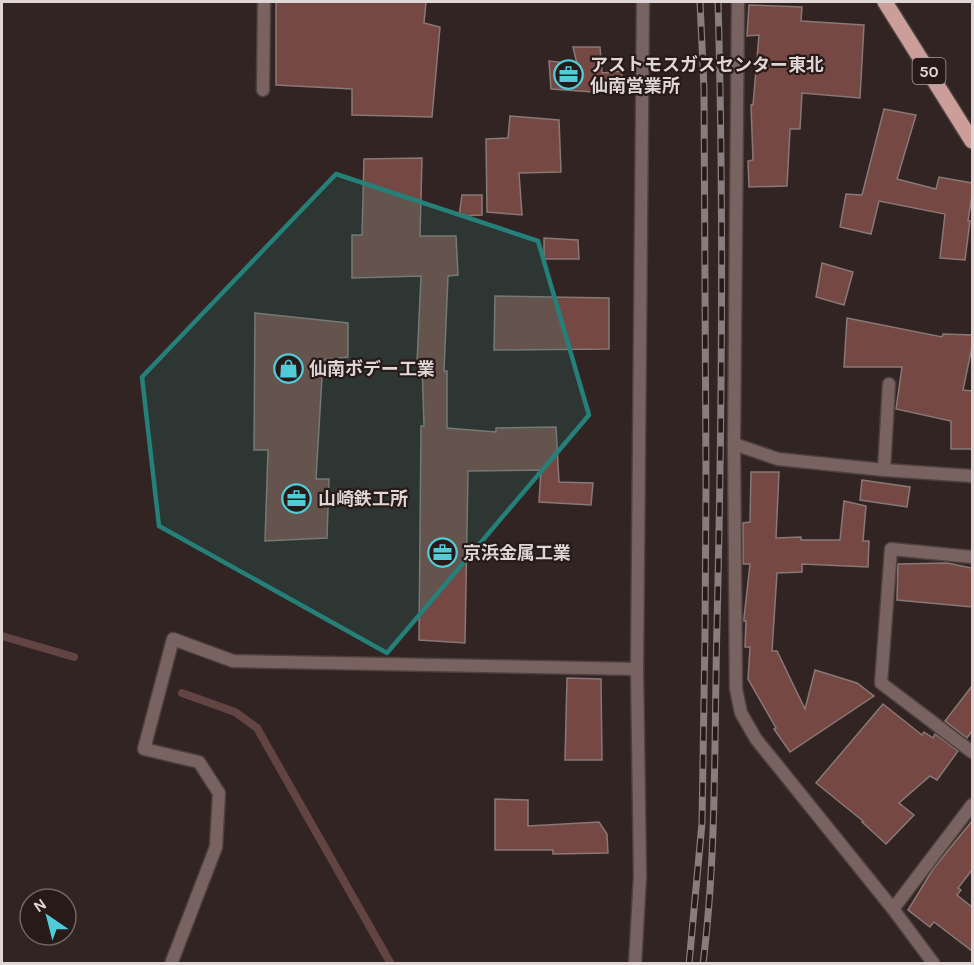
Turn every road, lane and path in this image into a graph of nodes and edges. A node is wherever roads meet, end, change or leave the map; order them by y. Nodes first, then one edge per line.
1 (264, 2) edge
2 (643, 2) edge
3 (738, 2) edge
4 (885, 2) edge
5 (263, 90) dead end
6 (972, 141) edge
7 (889, 384) dead end
8 (734, 444) junction
9 (884, 470) junction
10 (972, 476) edge
11 (972, 557) edge
12 (637, 669) junction
13 (972, 752) edge
14 (972, 805) edge
15 (893, 909) junction
16 (171, 963) edge
17 (635, 963) edge
18 (934, 963) edge

1 - 5 street
2 - 12 street
3 - 8 street
4 - 6 main road, 50
7 - 9 street
8 - 9 street
8 - 15 street
9 - 10 street
11 - 13 street
12 - 16 street
12 - 17 street
14 - 15 street
15 - 18 street

